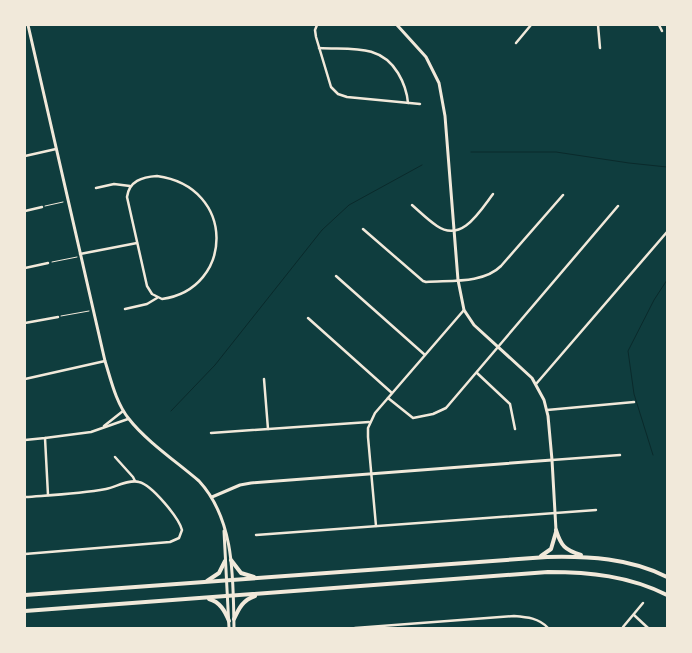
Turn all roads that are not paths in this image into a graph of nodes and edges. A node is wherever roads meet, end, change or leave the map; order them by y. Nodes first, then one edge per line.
1 (28, 25) edge
2 (317, 25) edge
3 (398, 25) edge
4 (531, 25) edge
5 (598, 25) edge
6 (659, 25) edge
7 (662, 30) dead end
8 (516, 43) dead end
9 (319, 48) junction
10 (600, 48) dead end
11 (408, 103) junction
12 (420, 104) dead end
13 (56, 149) junction
14 (25, 156) edge
15 (130, 186) junction
16 (96, 188) dead end
17 (492, 194) dead end
18 (563, 195) dead end
19 (412, 205) dead end
20 (618, 206) dead end
21 (42, 207) road end
22 (25, 211) edge
23 (363, 229) dead end
24 (454, 230) junction
25 (667, 232) edge
26 (137, 243) junction
27 (80, 255) junction
28 (48, 263) road end
29 (25, 268) edge
30 (336, 276) dead end
31 (458, 280) junction
32 (157, 298) junction
33 (125, 309) dead end
34 (464, 310) junction
35 (58, 317) road end
36 (308, 318) dead end
37 (25, 323) edge
38 (498, 348) junction
39 (425, 355) junction
40 (104, 361) junction
41 (477, 373) junction
42 (264, 379) dead end
43 (25, 380) edge
44 (536, 384) junction
45 (392, 393) junction
46 (388, 398) junction
47 (634, 402) dead end
48 (124, 410) junction
49 (547, 410) junction
50 (129, 418) junction
51 (370, 422) junction
52 (101, 428) junction
53 (268, 429) junction
54 (515, 429) dead end
55 (211, 433) dead end
56 (45, 438) junction
57 (25, 440) edge
58 (620, 455) dead end
59 (115, 457) dead end
60 (552, 460) junction
61 (370, 474) junction
62 (135, 481) junction
63 (48, 495) junction
64 (25, 497) edge
65 (212, 497) junction
66 (596, 510) dead end
67 (555, 513) junction
68 (224, 525) junction
69 (376, 526) junction
70 (556, 530) junction
71 (256, 535) dead end
72 (25, 554) edge
73 (586, 557) junction
74 (536, 558) junction
75 (230, 560) junction
76 (225, 562) junction
77 (667, 577) edge
78 (258, 578) junction
79 (233, 580) junction
80 (226, 581) junction
81 (206, 582) junction
82 (264, 594) junction
83 (667, 595) edge
84 (25, 596) edge
85 (227, 596) junction
86 (233, 596) junction
87 (204, 598) junction
88 (643, 603) dead end
89 (25, 611) edge
90 (634, 614) junction
91 (234, 619) junction
92 (229, 621) junction
93 (623, 627) dead end
94 (229, 628) edge
95 (234, 628) edge
96 (355, 628) edge
97 (548, 628) edge
98 (648, 628) edge

1 - 13 street
2 - 9 street
3 - 24 street
4 - 8 street
5 - 10 street
6 - 7 street
9 - 11 street
9 - 11 street
11 - 12 street
13 - 14 street
13 - 27 street
15 - 16 street
15 - 26 street
15 - 32 street
17 - 24 street
18 - 31 street
19 - 24 street
20 - 38 street
21 - 22 street
23 - 31 street
24 - 31 street
25 - 44 street
26 - 27 street
26 - 32 street
27 - 40 street
28 - 29 street
30 - 39 street
31 - 34 street
32 - 33 street
34 - 38 street
34 - 39 street
35 - 37 street
36 - 45 street
38 - 41 street
38 - 44 street
39 - 45 street
40 - 43 street
40 - 48 street
41 - 46 street
41 - 54 street
42 - 53 street
44 - 49 street
45 - 46 street
46 - 51 street
47 - 49 street
48 - 50 street
48 - 52 street
49 - 60 street
50 - 52 street
50 - 65 street
51 - 53 street
51 - 61 street
52 - 56 street
53 - 55 street
56 - 57 street
56 - 63 street
58 - 60 street
59 - 62 street
60 - 61 street
60 - 67 street
61 - 65 street
61 - 69 street
62 - 63 street
62 - 72 street
63 - 64 street
65 - 68 street
66 - 67 street
67 - 69 street
67 - 70 street
68 - 75 street
68 - 76 street
69 - 71 street
70 - 73 highway
70 - 74 highway
73 - 74 highway
73 - 77 highway
74 - 78 highway
75 - 78 highway
75 - 79 street
76 - 80 street
76 - 81 highway
78 - 79 highway
79 - 80 highway
79 - 86 street
80 - 81 highway
80 - 85 street
81 - 84 highway
82 - 83 highway
82 - 86 highway
82 - 91 highway
85 - 86 highway
85 - 87 highway
85 - 92 street
86 - 91 street
87 - 89 highway
87 - 92 highway
88 - 90 street
90 - 93 street
90 - 98 street
91 - 95 street
92 - 94 street
96 - 97 street

